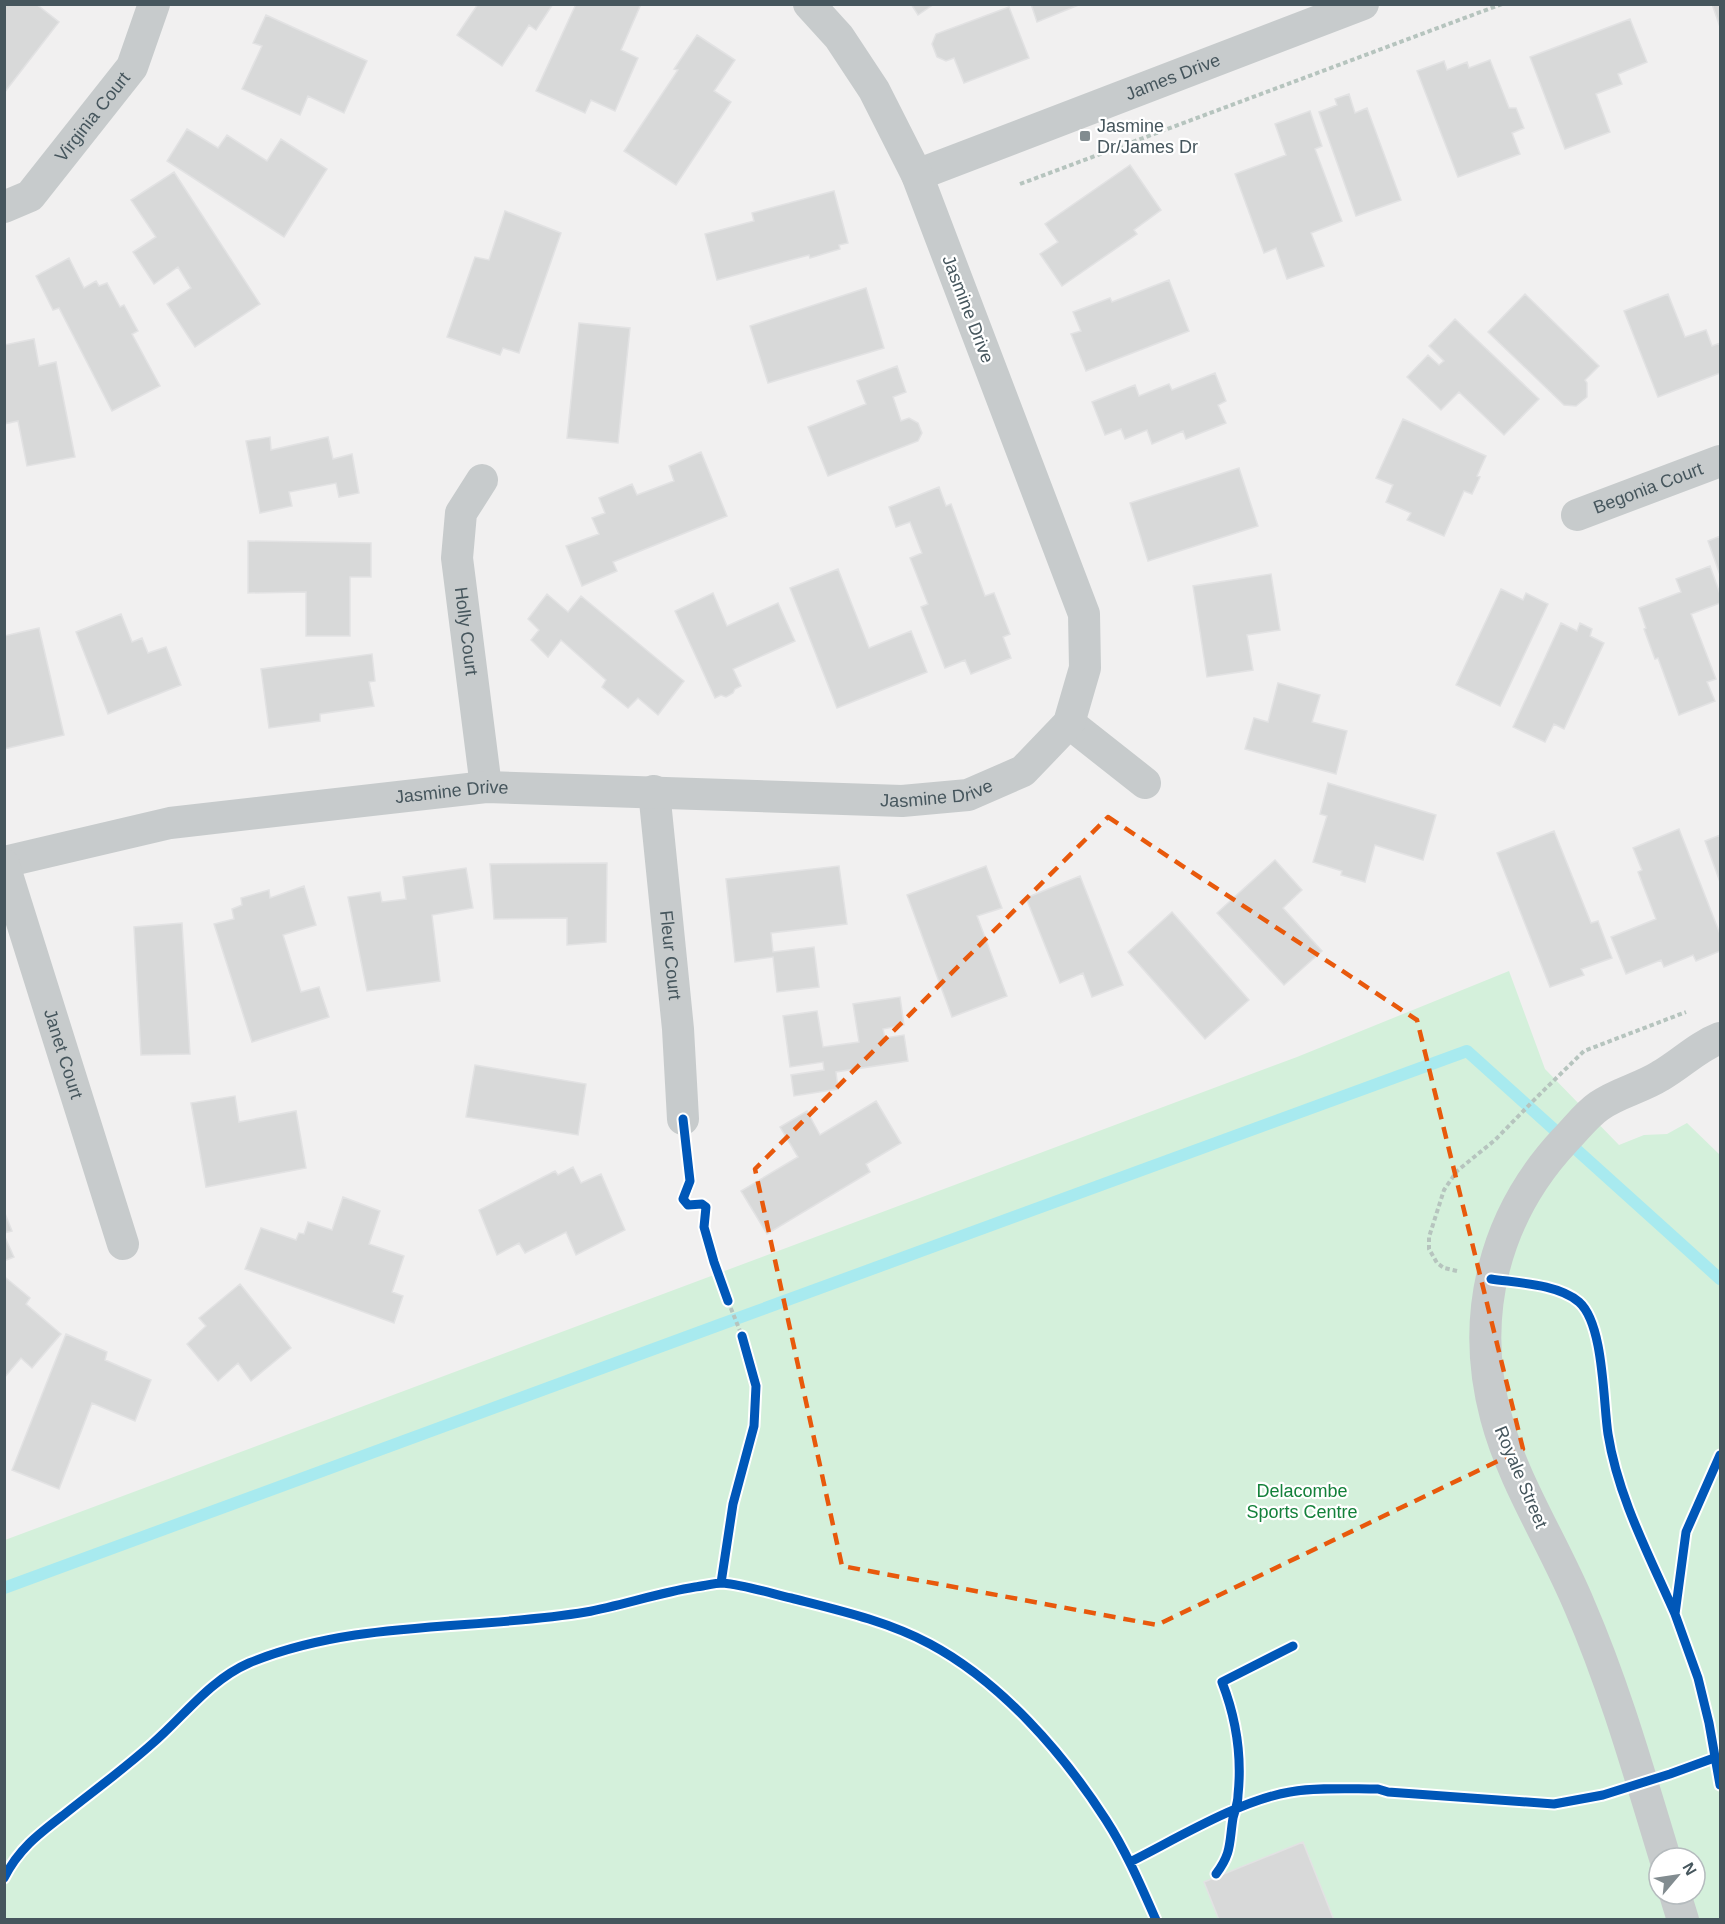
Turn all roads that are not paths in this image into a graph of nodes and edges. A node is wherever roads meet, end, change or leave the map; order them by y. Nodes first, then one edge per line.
1 (154, 4) edge
2 (810, 4) edge
3 (1363, 4) edge
4 (916, 175) junction
5 (4, 207) edge
6 (1720, 462) edge
7 (482, 480) dead end
8 (1577, 514) dead end
9 (1069, 723) junction
10 (1145, 783) dead end
11 (486, 787) junction
12 (654, 791) junction
13 (4, 863) edge
14 (1720, 1038) edge
15 (683, 1119) dead end
16 (123, 1244) dead end
17 (1661, 1846) edge

1 - 5 street, Virginia Court
2 - 4 street, Jasmine Drive
3 - 4 street, James Drive
4 - 9 street, Jasmine Drive
6 - 8 street, Begonia Court
7 - 11 street, Holly Court
9 - 10 street
9 - 12 street, Jasmine Drive
11 - 12 street, Jasmine Drive
11 - 13 street, Jasmine Drive
12 - 15 street, Fleur Court
13 - 16 street, Janet Court
14 - 17 street, Royale Street

